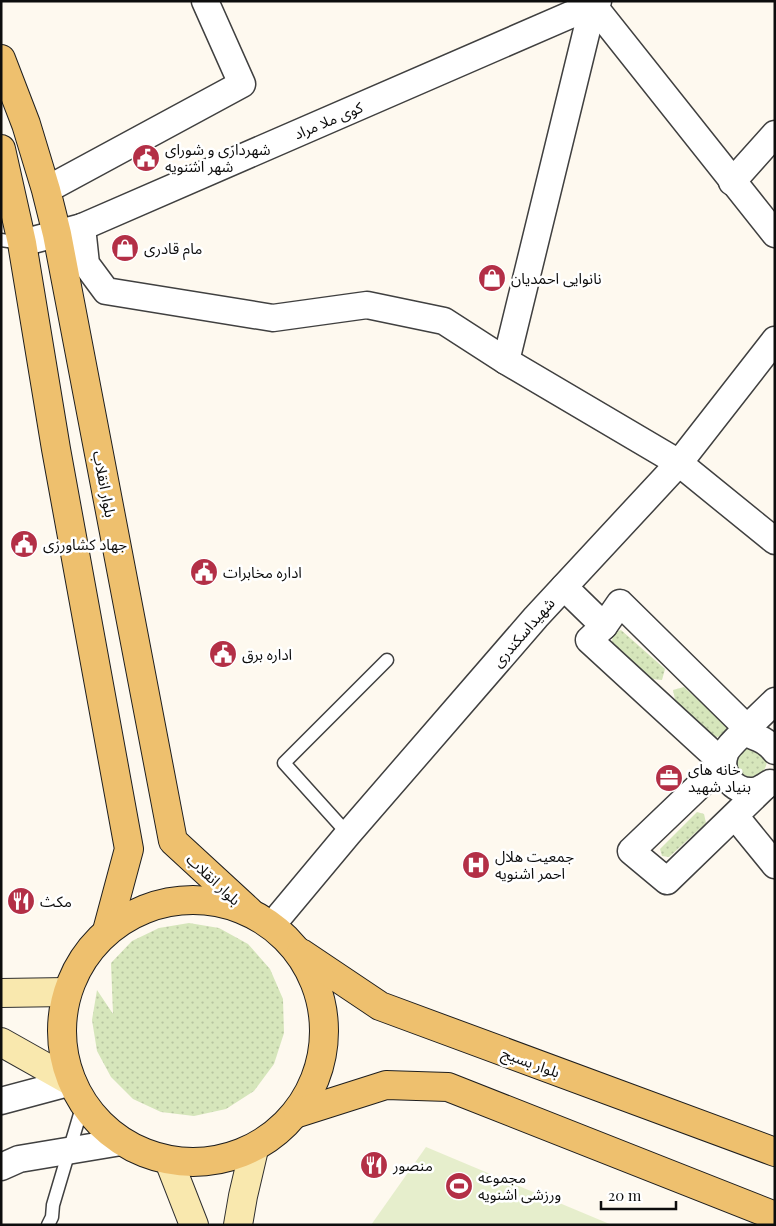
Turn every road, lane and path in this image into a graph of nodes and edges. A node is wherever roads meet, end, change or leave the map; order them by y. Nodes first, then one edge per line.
1 (205, 1) edge
2 (595, 3) edge
3 (1, 60) edge
4 (775, 134) edge
5 (1, 149) edge
6 (732, 182) junction
7 (46, 190) junction
8 (69, 230) junction
9 (775, 234) edge
10 (12, 241) edge
11 (775, 340) edge
12 (506, 361) junction
13 (679, 463) junction
14 (775, 541) edge
15 (564, 587) junction
16 (604, 626) junction
17 (387, 660) dead end
18 (775, 701) edge
19 (748, 728) junction
20 (775, 751) edge
21 (723, 763) junction
22 (769, 782) edge
23 (734, 816) junction
24 (348, 834) junction
25 (775, 866) edge
26 (249, 911) junction
27 (272, 925) junction
28 (107, 931) junction
29 (298, 951) junction
30 (67, 992) junction
31 (1, 993) edge
32 (1, 1042) edge
33 (78, 1093) junction
34 (1, 1101) edge
35 (298, 1113) junction
36 (121, 1142) junction
37 (254, 1149) junction
38 (775, 1152) edge
39 (169, 1161) junction
40 (1, 1167) edge
41 (775, 1216) edge
42 (48, 1225) edge
43 (194, 1225) edge
44 (238, 1225) edge

1 - 7 street
2 - 6 street
2 - 8 street, کوی ملا مراد
2 - 12 street
3 - 7 main road, بلوار انقلاب
4 - 6 street
5 - 10 main road
6 - 9 street
7 - 8 main road, بلوار انقلاب
8 - 10 street, کوی ملا مراد
8 - 12 street
8 - 26 main road, بلوار انقلاب
10 - 28 main road
11 - 13 street, شهیداسکندری
12 - 13 street
13 - 14 street
13 - 15 street, شهیداسکندری
15 - 16 street
15 - 24 street, شهیداسکندری
16 - 19 street
16 - 21 street
17 - 24 lane
18 - 19 street
19 - 20 street
19 - 21 street
21 - 22 street
21 - 23 street
22 - 23 street
23 - 25 street
24 - 27 street, شهیداسکندری
26 - 27 main road
26 - 28 main road
27 - 29 main road
28 - 30 main road
29 - 35 main road
29 - 38 main road, بلوار بسیج
30 - 31 main road
30 - 33 main road
32 - 33 main road
33 - 34 street
33 - 36 main road
33 - 42 lane
35 - 37 main road
35 - 41 main road
36 - 39 main road
36 - 40 street
37 - 39 main road
37 - 44 main road
39 - 43 main road

